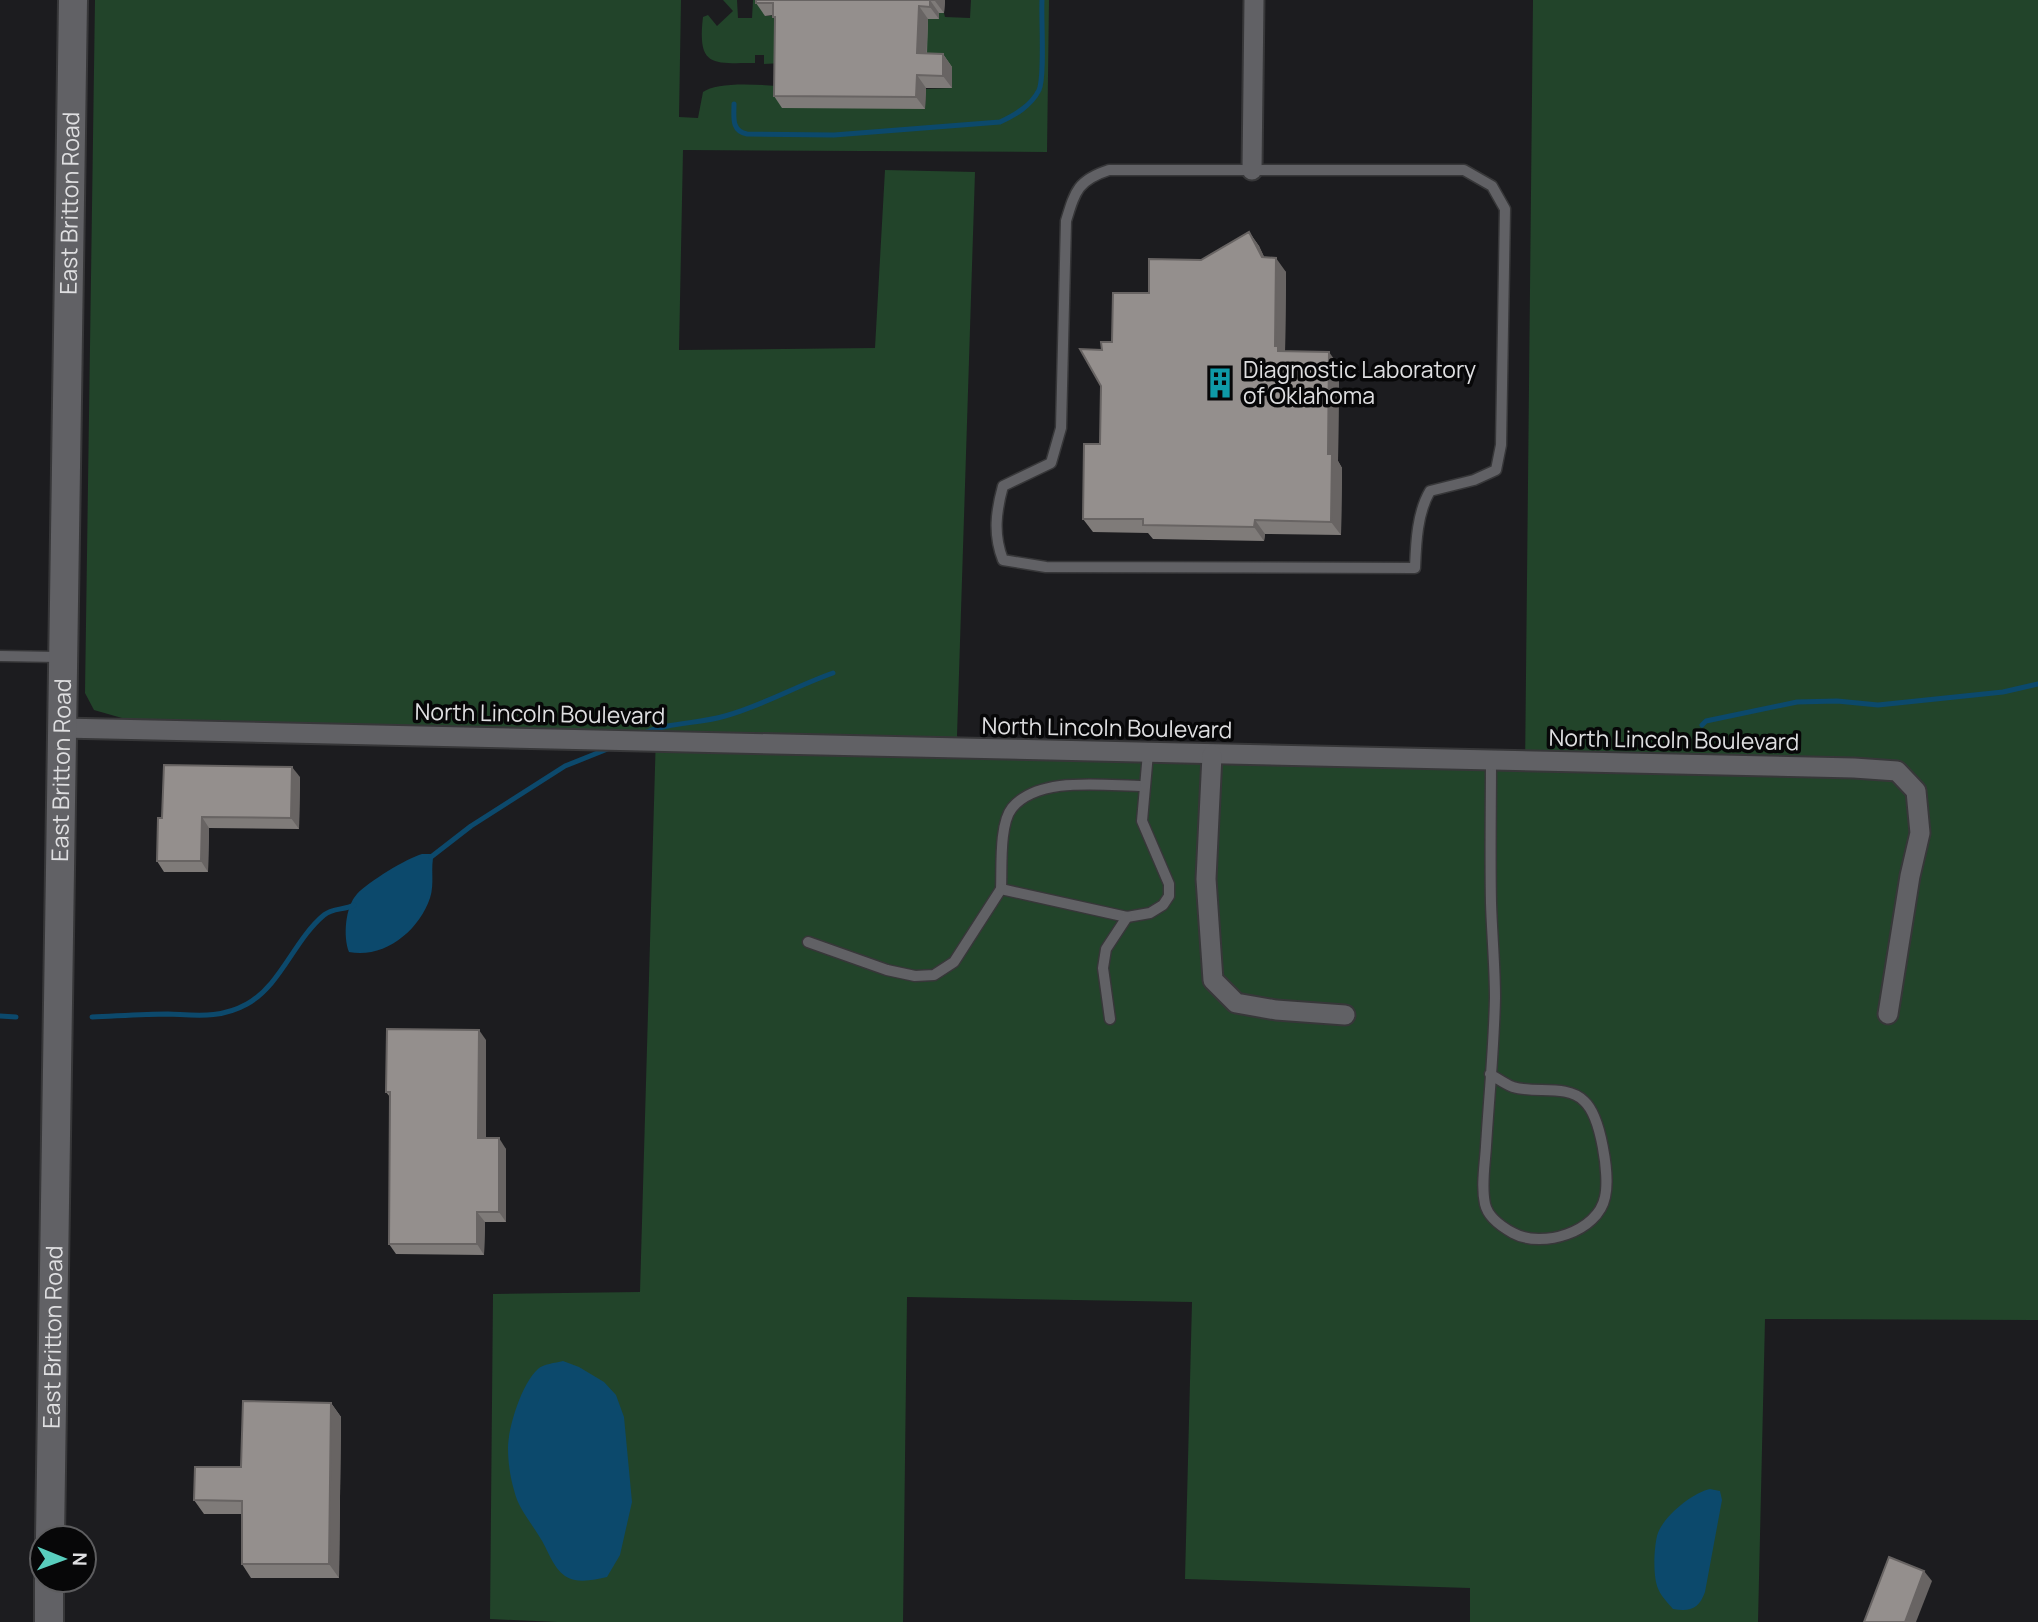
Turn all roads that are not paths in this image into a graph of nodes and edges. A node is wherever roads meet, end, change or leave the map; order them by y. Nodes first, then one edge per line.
1 (73, 0) edge
2 (1254, 0) edge
3 (1252, 170) junction
4 (0, 656) edge
5 (63, 657) junction
6 (62, 728) junction
7 (1148, 753) junction
8 (1212, 754) junction
9 (1491, 760) junction
10 (1144, 786) junction
11 (1001, 889) junction
12 (1127, 917) junction
13 (808, 943) dead end
14 (1888, 1014) dead end
15 (1345, 1016) dead end
16 (1110, 1019) dead end
17 (1490, 1074) junction
18 (50, 1524) edge
19 (49, 1594) edge
20 (49, 1622) edge

1 - 5 main road, East Britton Road
2 - 3 street
3 - 3 lane
4 - 5 lane
5 - 6 main road, East Britton Road
6 - 7 street, North Lincoln Boulevard
6 - 18 main road, East Britton Road
7 - 8 street, North Lincoln Boulevard
7 - 10 lane
8 - 9 street, North Lincoln Boulevard
8 - 15 street
9 - 14 street, North Lincoln Boulevard
9 - 17 lane
10 - 11 lane
10 - 12 lane
11 - 12 lane
11 - 13 lane
12 - 16 lane
17 - 17 lane
19 - 20 main road

